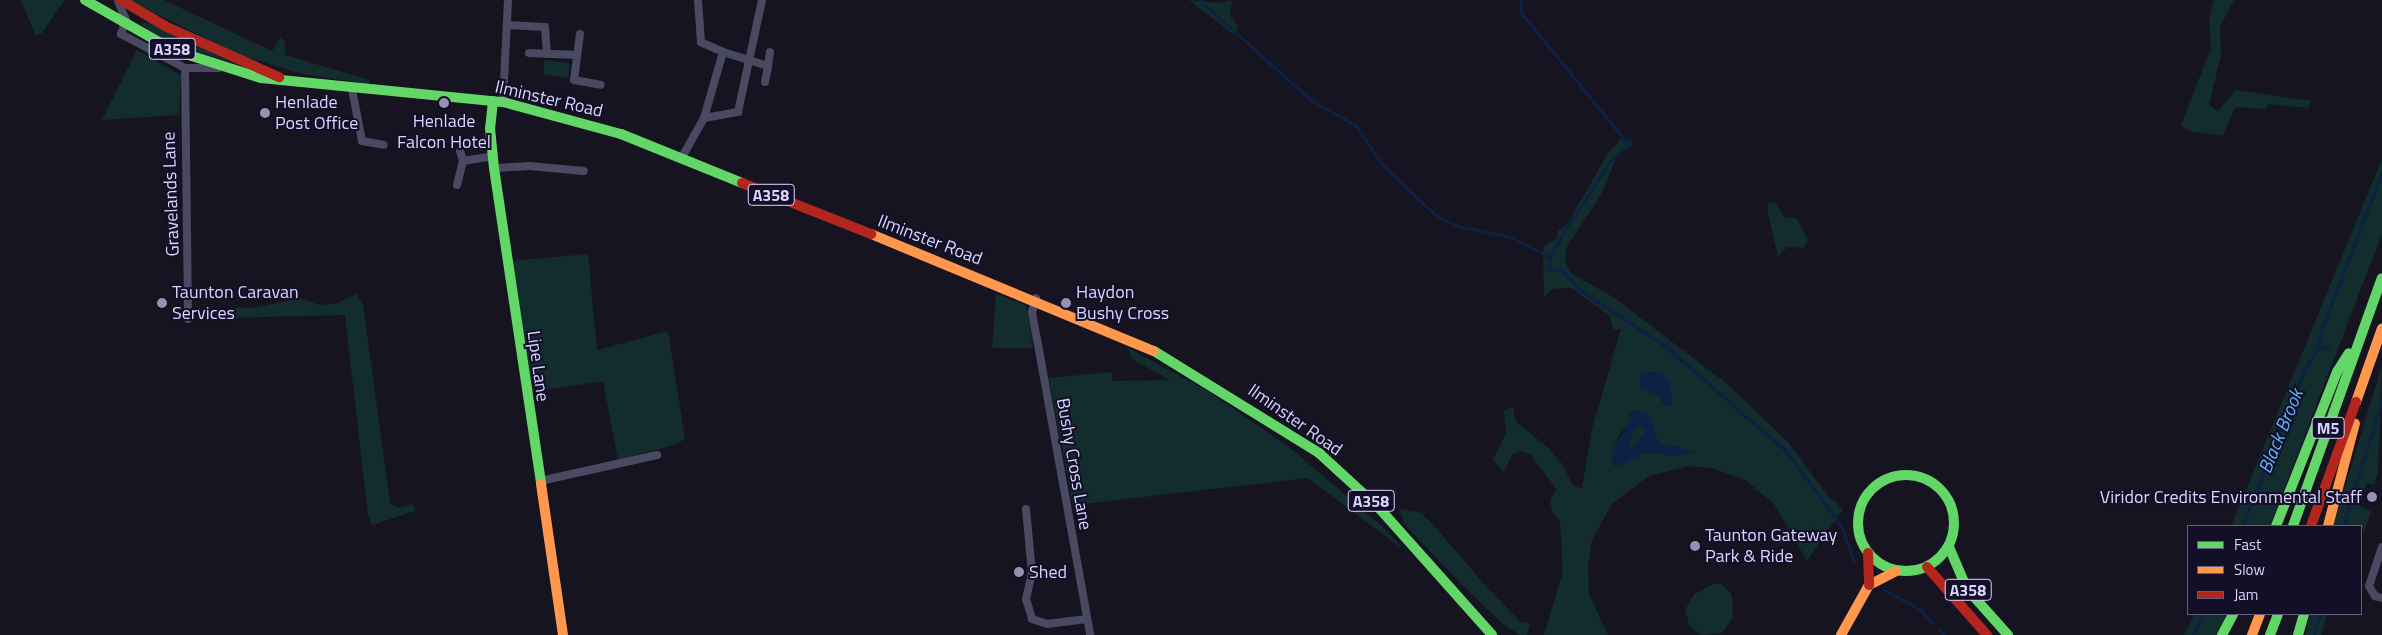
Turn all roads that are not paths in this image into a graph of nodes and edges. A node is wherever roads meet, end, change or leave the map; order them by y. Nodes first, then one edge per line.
1 (85, 0) edge
2 (117, 0) edge
3 (121, 0) edge
4 (508, 0) edge
5 (698, 0) edge
6 (762, 0) edge
7 (146, 15) junction
8 (125, 22) junction
9 (508, 25) junction
10 (580, 34) dead end
11 (723, 52) junction
12 (770, 52) dead end
13 (529, 53) dead end
14 (547, 54) junction
15 (577, 55) junction
16 (748, 61) junction
17 (768, 66) junction
18 (185, 68) junction
19 (223, 68) junction
20 (280, 78) junction
21 (765, 82) dead end
22 (601, 86) dead end
23 (352, 89) junction
24 (498, 101) junction
25 (704, 118) junction
26 (384, 145) dead end
27 (460, 151) dead end
28 (493, 156) junction
29 (681, 159) junction
30 (464, 161) junction
31 (494, 168) junction
32 (585, 171) dead end
33 (457, 186) dead end
34 (2382, 278) edge
35 (1036, 298) junction
36 (188, 319) dead end
37 (2382, 328) edge
38 (2363, 329) junction
39 (2365, 374) junction
40 (658, 455) dead end
41 (540, 481) junction
42 (1026, 509) dead end
43 (2276, 525) edge
44 (2293, 525) edge
45 (2311, 525) edge
46 (2328, 525) edge
47 (1949, 547) junction
48 (2382, 548) edge
49 (1868, 553) junction
50 (1927, 567) junction
51 (1896, 571) junction
52 (1869, 585) junction
53 (2382, 598) edge
54 (2232, 615) edge
55 (2260, 615) edge
56 (2278, 615) edge
57 (2304, 615) edge
58 (1087, 619) junction
59 (1478, 620) junction
60 (564, 635) edge
61 (1090, 635) edge
62 (1492, 635) edge
63 (1499, 635) edge
64 (1841, 635) edge
65 (1987, 635) edge
66 (2008, 635) edge
67 (2222, 635) edge
68 (2252, 635) edge
69 (2270, 635) edge
70 (2298, 635) edge

1 - 8 main road, Ilminster Road / A358
2 - 8 street
3 - 7 main road, Ilminster Road / A358
4 - 9 street
5 - 11 street
6 - 16 street
7 - 8 street
7 - 20 main road, Ilminster Road / A358
8 - 18 street
8 - 19 main road, Ilminster Road / A358
9 - 14 street
9 - 24 street
10 - 15 street
11 - 16 street
11 - 25 street
12 - 17 street
13 - 14 street
14 - 15 street
15 - 22 street
16 - 17 street
16 - 25 street
17 - 21 street
18 - 19 street
18 - 36 street, Gravelands Lane
19 - 20 main road, Ilminster Road / A358
20 - 23 main road, Ilminster Road / A358
23 - 24 main road, Ilminster Road / A358
23 - 26 street
24 - 28 main road, Lipe Lane
24 - 29 main road, Ilminster Road / A358
25 - 29 street
27 - 30 street
28 - 30 street
28 - 31 main road, Lipe Lane
29 - 35 main road, Ilminster Road / A358
30 - 33 street
31 - 32 street
31 - 41 main road, Lipe Lane
34 - 38 main road, M5
35 - 58 street, Bushy Cross Lane
35 - 59 main road, Ilminster Road / A358
37 - 39 main road, M5
38 - 43 main road, M5
38 - 44 main road, M5
39 - 45 main road, M5
39 - 46 main road, M5
40 - 41 street
41 - 60 main road, Lipe Lane
42 - 58 street
47 - 49 main road
47 - 50 main road
47 - 66 main road, A358
48 - 53 street
49 - 51 main road
49 - 52 main road
50 - 51 main road
50 - 65 main road, A358
51 - 52 main road
52 - 64 main road
54 - 67 main road
55 - 68 main road
56 - 69 main road
57 - 70 main road
58 - 61 street, Bushy Cross Lane
59 - 62 main road, Ilminster Road / A358
59 - 63 main road, Ilminster Road / A358

